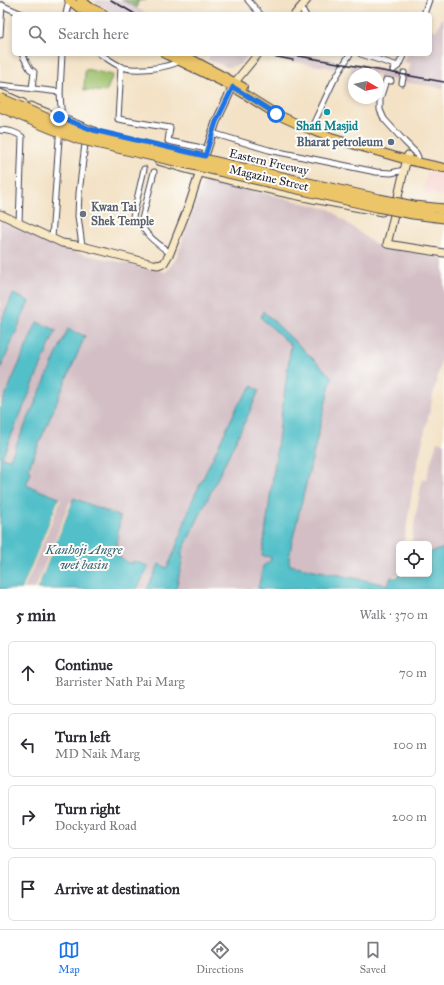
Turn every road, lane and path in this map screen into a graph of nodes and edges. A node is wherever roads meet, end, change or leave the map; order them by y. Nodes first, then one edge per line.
1 (69, 0) edge
2 (81, 0) edge
3 (248, 0) edge
4 (306, 0) edge
5 (429, 0) edge
6 (1, 5) edge
7 (17, 12) edge
8 (66, 12) edge
9 (87, 12) edge
10 (100, 12) edge
11 (256, 12) edge
12 (300, 12) edge
13 (425, 12) edge
14 (0, 35) edge
15 (23, 56) edge
16 (62, 56) edge
17 (103, 56) edge
18 (181, 56) edge
19 (256, 56) edge
20 (349, 56) edge
21 (367, 56) edge
22 (403, 56) edge
23 (398, 66) junction
24 (121, 67) junction
25 (393, 70) dead end
26 (404, 73) dead end
27 (391, 81) dead end
28 (402, 83) dead end
29 (0, 85) edge
30 (234, 85) junction
31 (32, 88) junction
32 (60, 92) junction
33 (0, 93) edge
34 (0, 98) edge
35 (30, 106) junction
36 (0, 110) edge
37 (59, 117) junction
38 (312, 125) junction
39 (0, 130) edge
40 (212, 134) junction
41 (59, 137) junction
42 (85, 144) junction
43 (206, 153) junction
44 (407, 158) junction
45 (418, 160) junction
46 (444, 162) edge
47 (444, 168) edge
48 (144, 169) dead end
49 (404, 170) junction
50 (154, 172) dead end
51 (200, 173) junction
52 (397, 199) junction
53 (444, 208) edge
54 (0, 214) edge
55 (395, 214) junction
56 (444, 218) edge
57 (444, 221) edge
58 (19, 223) junction
59 (141, 223) junction
60 (52, 238) junction
61 (82, 246) junction
62 (170, 253) junction
63 (444, 253) edge

1 - 8 street
1 - 9 main road
2 - 10 main road
3 - 11 street
4 - 12 street
5 - 13 street
6 - 7 street
6 - 14 street
15 - 31 street
16 - 32 street
17 - 24 street
18 - 24 street
18 - 30 main road
19 - 30 street
20 - 38 street
21 - 23 street
22 - 23 street
23 - 25 street
24 - 43 street
26 - 28 street
27 - 45 street
29 - 31 street
30 - 38 main road
30 - 40 street
30 - 44 main road
31 - 32 street
32 - 41 street, bridge
33 - 35 street, Magazine Street
34 - 53 highway, Eastern Freeway, bridge
35 - 36 street
35 - 37 street, Magazine Street
36 - 41 street, Magazine Street
36 - 56 highway, Eastern Freeway, bridge
37 - 41 street
37 - 43 street, Magazine Street
38 - 44 main road
39 - 58 street
40 - 43 street
40 - 49 street
41 - 42 street, Magazine Street
41 - 60 street
42 - 51 street, Magazine Street
42 - 61 street
43 - 51 street
43 - 52 street, Magazine Street
44 - 45 main road
44 - 49 street
45 - 46 main road
45 - 47 main road
48 - 59 street
49 - 52 street
50 - 59 street
51 - 55 street, Magazine Street
51 - 62 street
52 - 53 street, Magazine Street
52 - 55 street
54 - 58 street
55 - 57 street, Magazine Street
55 - 63 street
58 - 60 street
59 - 62 street
60 - 61 street
61 - 62 street

